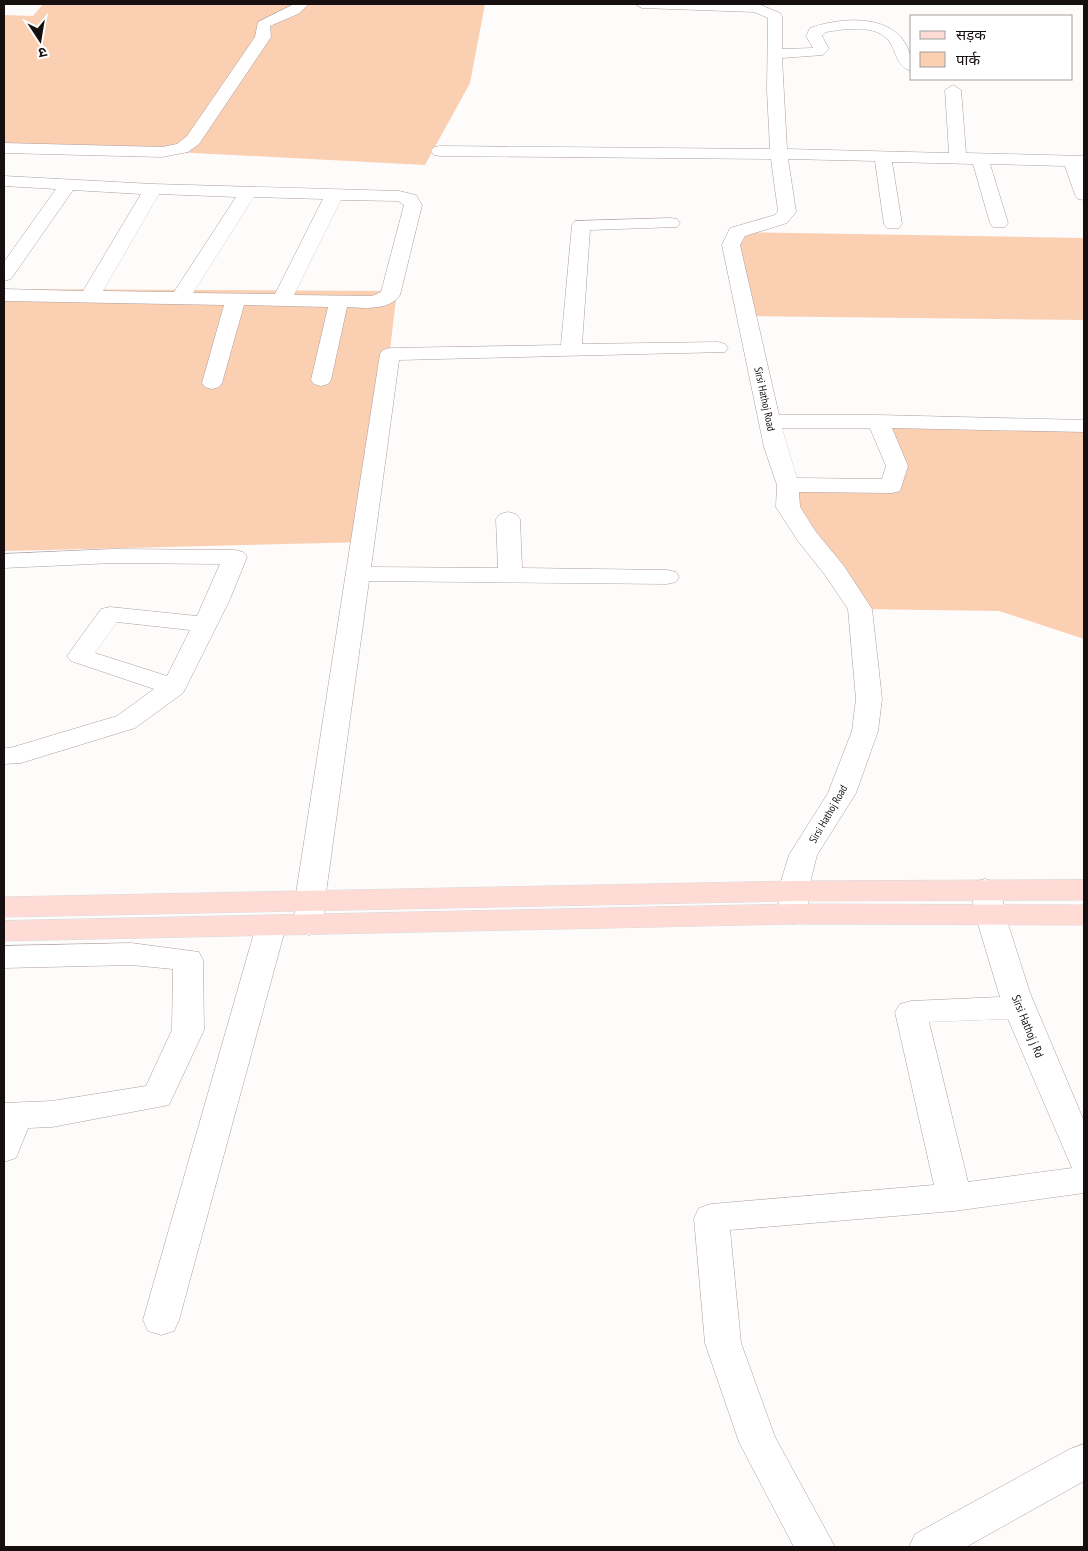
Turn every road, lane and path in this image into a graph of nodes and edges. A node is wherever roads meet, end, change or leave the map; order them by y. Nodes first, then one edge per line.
1 (302, 4) edge
2 (642, 4) edge
3 (774, 54) junction
4 (910, 65) edge
5 (953, 90) dead end
6 (4, 148) edge
7 (440, 151) dead end
8 (779, 154) junction
9 (883, 156) junction
10 (958, 158) junction
11 (980, 159) junction
12 (1078, 161) edge
13 (4, 180) edge
14 (68, 184) junction
15 (153, 189) junction
16 (248, 192) junction
17 (1084, 195) edge
18 (334, 196) junction
19 (672, 223) dead end
20 (999, 223) dead end
21 (893, 224) dead end
22 (4, 275) edge
23 (4, 295) edge
24 (90, 296) junction
25 (181, 297) junction
26 (236, 298) junction
27 (282, 300) junction
28 (339, 301) junction
29 (718, 348) dead end
30 (571, 350) junction
31 (321, 380) dead end
32 (212, 383) dead end
33 (770, 422) junction
34 (878, 422) junction
35 (1084, 426) edge
36 (788, 485) junction
37 (508, 519) dead end
38 (4, 561) edge
39 (358, 574) junction
40 (510, 576) junction
41 (667, 578) dead end
42 (205, 624) junction
43 (174, 687) junction
44 (6, 762) edge
45 (1084, 890) edge
46 (987, 901) junction
47 (793, 903) junction
48 (4, 907) edge
49 (309, 913) junction
50 (1084, 915) edge
51 (271, 926) junction
52 (4, 932) edge
53 (4, 957) edge
54 (1019, 1007) junction
55 (10, 1116) edge
56 (4, 1149) edge
57 (1084, 1159) edge
58 (1084, 1180) edge
59 (954, 1197) junction
60 (161, 1320) dead end
61 (1084, 1461) edge
62 (815, 1547) edge
63 (929, 1547) edge

1 - 6 street
2 - 3 street, Sirsi Hathoj Road
3 - 4 street
3 - 8 street, Sirsi Hathoj Road
5 - 10 street
7 - 8 street
8 - 9 street
8 - 33 street, Sirsi Hathoj Road
9 - 10 street
9 - 21 street
10 - 11 street
11 - 12 street
11 - 20 street
12 - 17 street
13 - 14 street
14 - 15 street
14 - 22 street
15 - 16 street
15 - 24 street
16 - 18 street
16 - 25 street
18 - 27 street
18 - 28 street
19 - 30 street
23 - 24 street
24 - 25 street
25 - 26 street
26 - 27 street
26 - 32 street
27 - 28 street
28 - 31 street
29 - 30 street
30 - 39 street
33 - 34 street
33 - 36 street, Sirsi Hathoj Road
34 - 35 street
34 - 36 street
36 - 47 street, Sirsi Hathoj Road
37 - 40 street
38 - 42 street
39 - 40 street
39 - 49 street
40 - 41 street
42 - 43 street
42 - 43 street
43 - 44 street
45 - 46 main road
46 - 47 main road
46 - 50 main road
46 - 54 street, Sirsi Hathoj j Rd
47 - 49 main road
48 - 49 main road
49 - 51 main road
51 - 52 main road
51 - 60 street
53 - 55 street
54 - 57 street, Sirsi Hathoj j Rd
54 - 59 street
55 - 56 street
58 - 59 street
59 - 62 street
61 - 63 street

